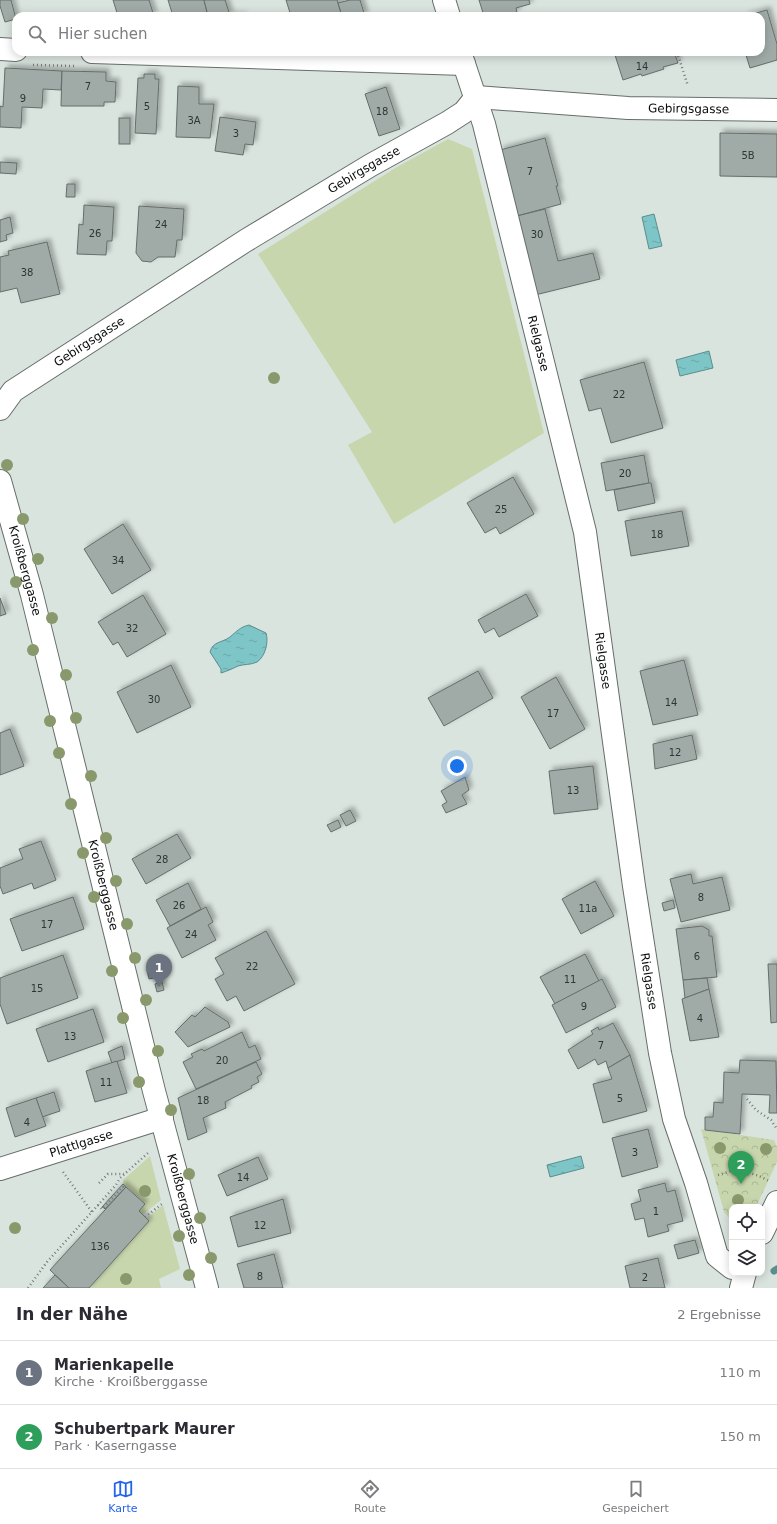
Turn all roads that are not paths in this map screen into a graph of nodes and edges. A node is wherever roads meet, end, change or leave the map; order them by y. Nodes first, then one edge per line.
1 (444, 0) edge
2 (448, 12) edge
3 (0, 49) edge
4 (12, 53) edge
5 (462, 58) edge
6 (87, 59) edge
7 (476, 97) junction
8 (777, 110) edge
9 (0, 409) edge
10 (0, 481) edge
11 (162, 1118) junction
12 (0, 1169) edge
13 (777, 1202) edge
14 (765, 1227) edge
15 (729, 1266) edge
16 (207, 1288) edge

1 - 2 street
3 - 4 street
5 - 6 street
5 - 7 street, Rielgasse
7 - 8 street, Gebirgsgasse
7 - 9 street, Gebirgsgasse
7 - 15 street, Rielgasse
10 - 11 street, Kroißberggasse
11 - 12 street, Plattlgasse
11 - 16 street, Kroißberggasse
13 - 14 street

